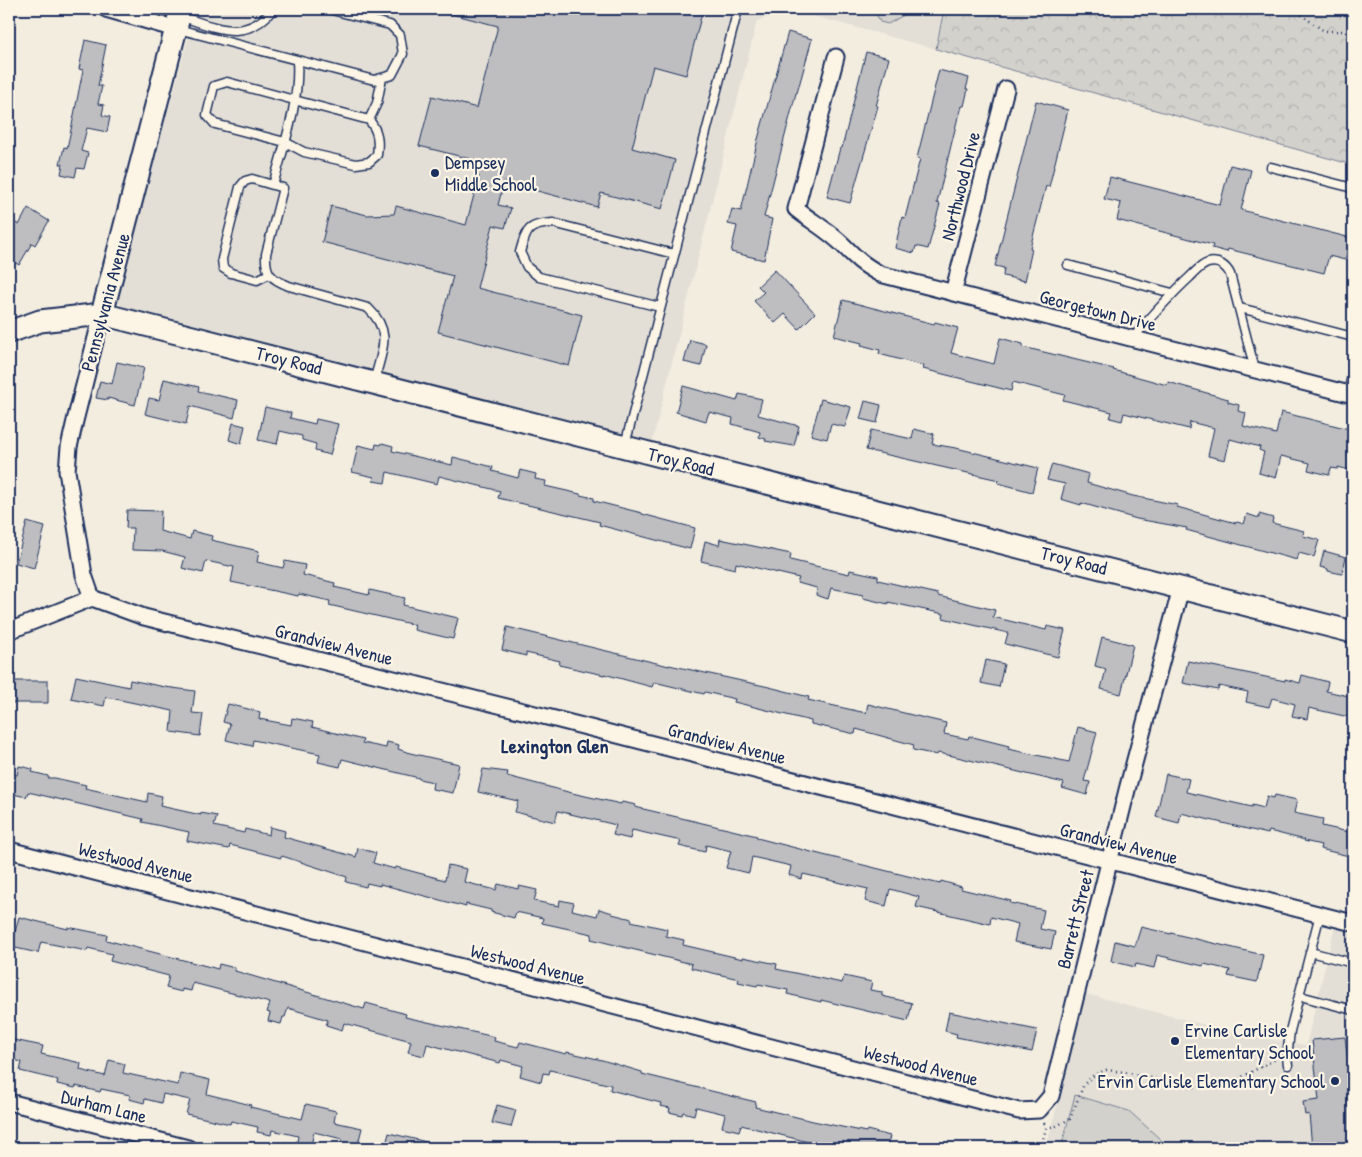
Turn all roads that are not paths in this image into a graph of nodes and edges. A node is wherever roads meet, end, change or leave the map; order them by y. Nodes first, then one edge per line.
1 (106, 9) edge
2 (273, 9) edge
3 (328, 9) edge
4 (738, 9) edge
5 (179, 18) edge
6 (836, 57) dead end
7 (297, 60) junction
8 (382, 78) junction
9 (1006, 89) dead end
10 (295, 100) junction
11 (369, 120) junction
12 (285, 142) junction
13 (1270, 167) dead end
14 (273, 185) junction
15 (1353, 190) edge
16 (674, 254) junction
17 (1068, 265) dead end
18 (269, 274) junction
19 (953, 293) junction
20 (1172, 293) junction
21 (660, 307) junction
22 (1240, 308) junction
23 (102, 314) junction
24 (9, 332) edge
25 (1353, 337) edge
26 (1132, 339) junction
27 (1255, 370) junction
28 (1353, 372) edge
29 (374, 382) junction
30 (1350, 394) edge
31 (624, 447) junction
32 (1181, 588) junction
33 (92, 598) junction
34 (9, 631) edge
35 (1353, 632) edge
36 (9, 850) edge
37 (1110, 862) junction
38 (1320, 914) junction
39 (1353, 923) edge
40 (1310, 952) junction
41 (1353, 963) edge
42 (1300, 996) junction
43 (1353, 1010) edge
44 (1287, 1062) road end
45 (9, 1102) edge
46 (1039, 1110) joint
47 (188, 1148) edge

1 - 5 street
2 - 5 lane
3 - 8 lane
4 - 16 lane
5 - 7 lane
5 - 23 street, Pennsylvania Avenue
6 - 19 street, Georgetown Drive
7 - 8 lane
7 - 10 lane
8 - 11 lane
9 - 19 street, Northwood Drive
10 - 11 lane
10 - 12 lane
10 - 12 lane
11 - 12 lane
12 - 14 lane
13 - 15 lane
14 - 18 lane
14 - 18 lane
16 - 21 lane
16 - 21 lane
17 - 20 lane
18 - 29 lane
19 - 26 street, Georgetown Drive
20 - 22 lane
20 - 26 lane
21 - 31 lane
22 - 25 lane
22 - 27 lane
23 - 24 street, Troy Road
23 - 29 street, Troy Road
23 - 33 street, Pennsylvania Avenue
26 - 27 street, Georgetown Drive
27 - 30 street, Georgetown Drive
28 - 30 lane
29 - 31 street, Troy Road
31 - 32 street, Troy Road
32 - 35 street, Troy Road
32 - 37 street, Barrett Street
33 - 34 street
33 - 37 street, Grandview Avenue
36 - 46 street, Westwood Avenue
37 - 38 street, Grandview Avenue
37 - 46 street, Barrett Street
38 - 39 street, Grandview Avenue
38 - 40 lane
40 - 41 lane
40 - 42 lane
42 - 43 lane
42 - 44 lane
45 - 47 street, Durham Lane

